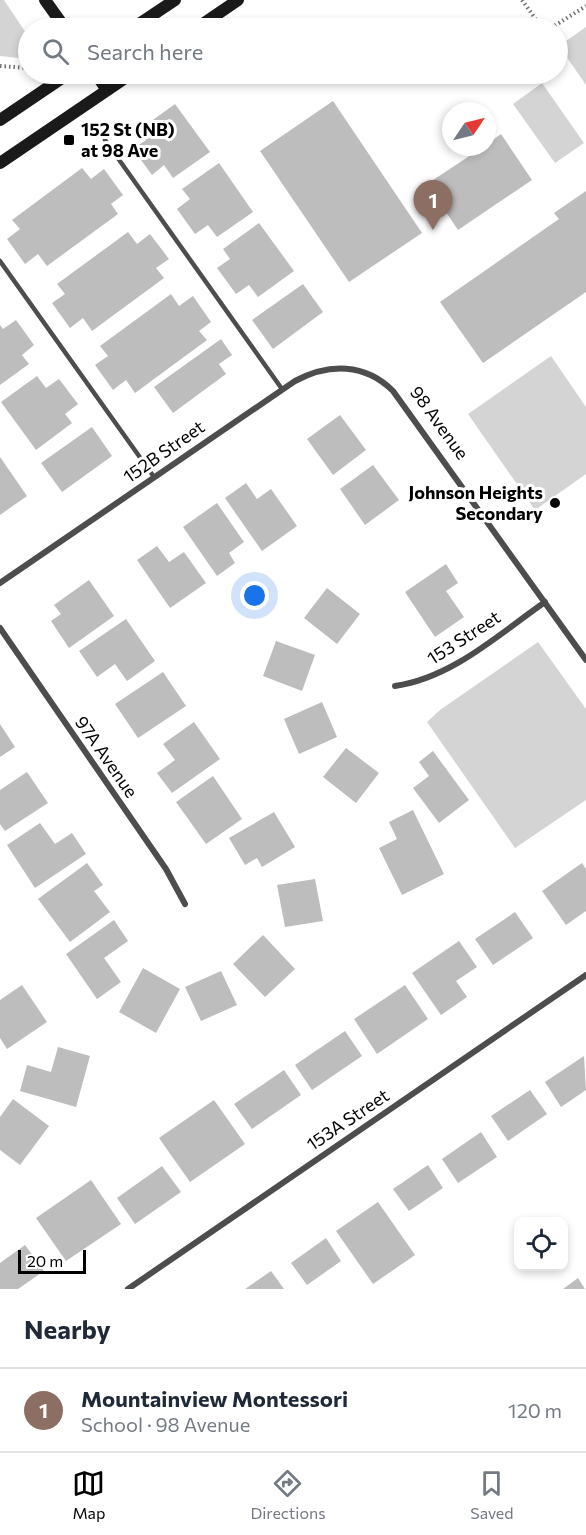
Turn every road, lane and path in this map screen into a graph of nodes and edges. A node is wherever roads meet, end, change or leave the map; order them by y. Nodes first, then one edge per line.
1 (45, 0) edge
2 (175, 0) edge
3 (238, 0) edge
4 (522, 0) edge
5 (586, 6) edge
6 (58, 18) edge
7 (148, 18) edge
8 (212, 18) edge
9 (535, 18) edge
10 (567, 18) edge
11 (0, 66) edge
12 (18, 67) edge
13 (53, 84) edge
14 (103, 84) edge
15 (116, 84) edge
16 (107, 90) junction
17 (0, 120) edge
18 (105, 140) dead end
19 (0, 163) edge
20 (0, 261) edge
21 (354, 369) joint
22 (282, 389) junction
23 (154, 477) junction
24 (0, 583) edge
25 (545, 602) junction
26 (0, 628) edge
27 (586, 660) edge
28 (395, 686) dead end
29 (185, 904) dead end
30 (586, 975) edge
31 (128, 1289) edge

1 - 6 main road
2 - 7 main road
3 - 8 main road
4 - 9 path
5 - 10 path
11 - 12 path
13 - 17 main road
14 - 16 main road
15 - 16 main road
16 - 19 main road
18 - 22 lane
20 - 23 lane
21 - 22 street, 152B Street
21 - 25 street, 98 Avenue
22 - 23 street, 152B Street
23 - 24 street, 152B Street
25 - 27 street, 98 Avenue
25 - 28 street, 153 Street
26 - 29 street, 97A Avenue
30 - 31 street, 153A Street

